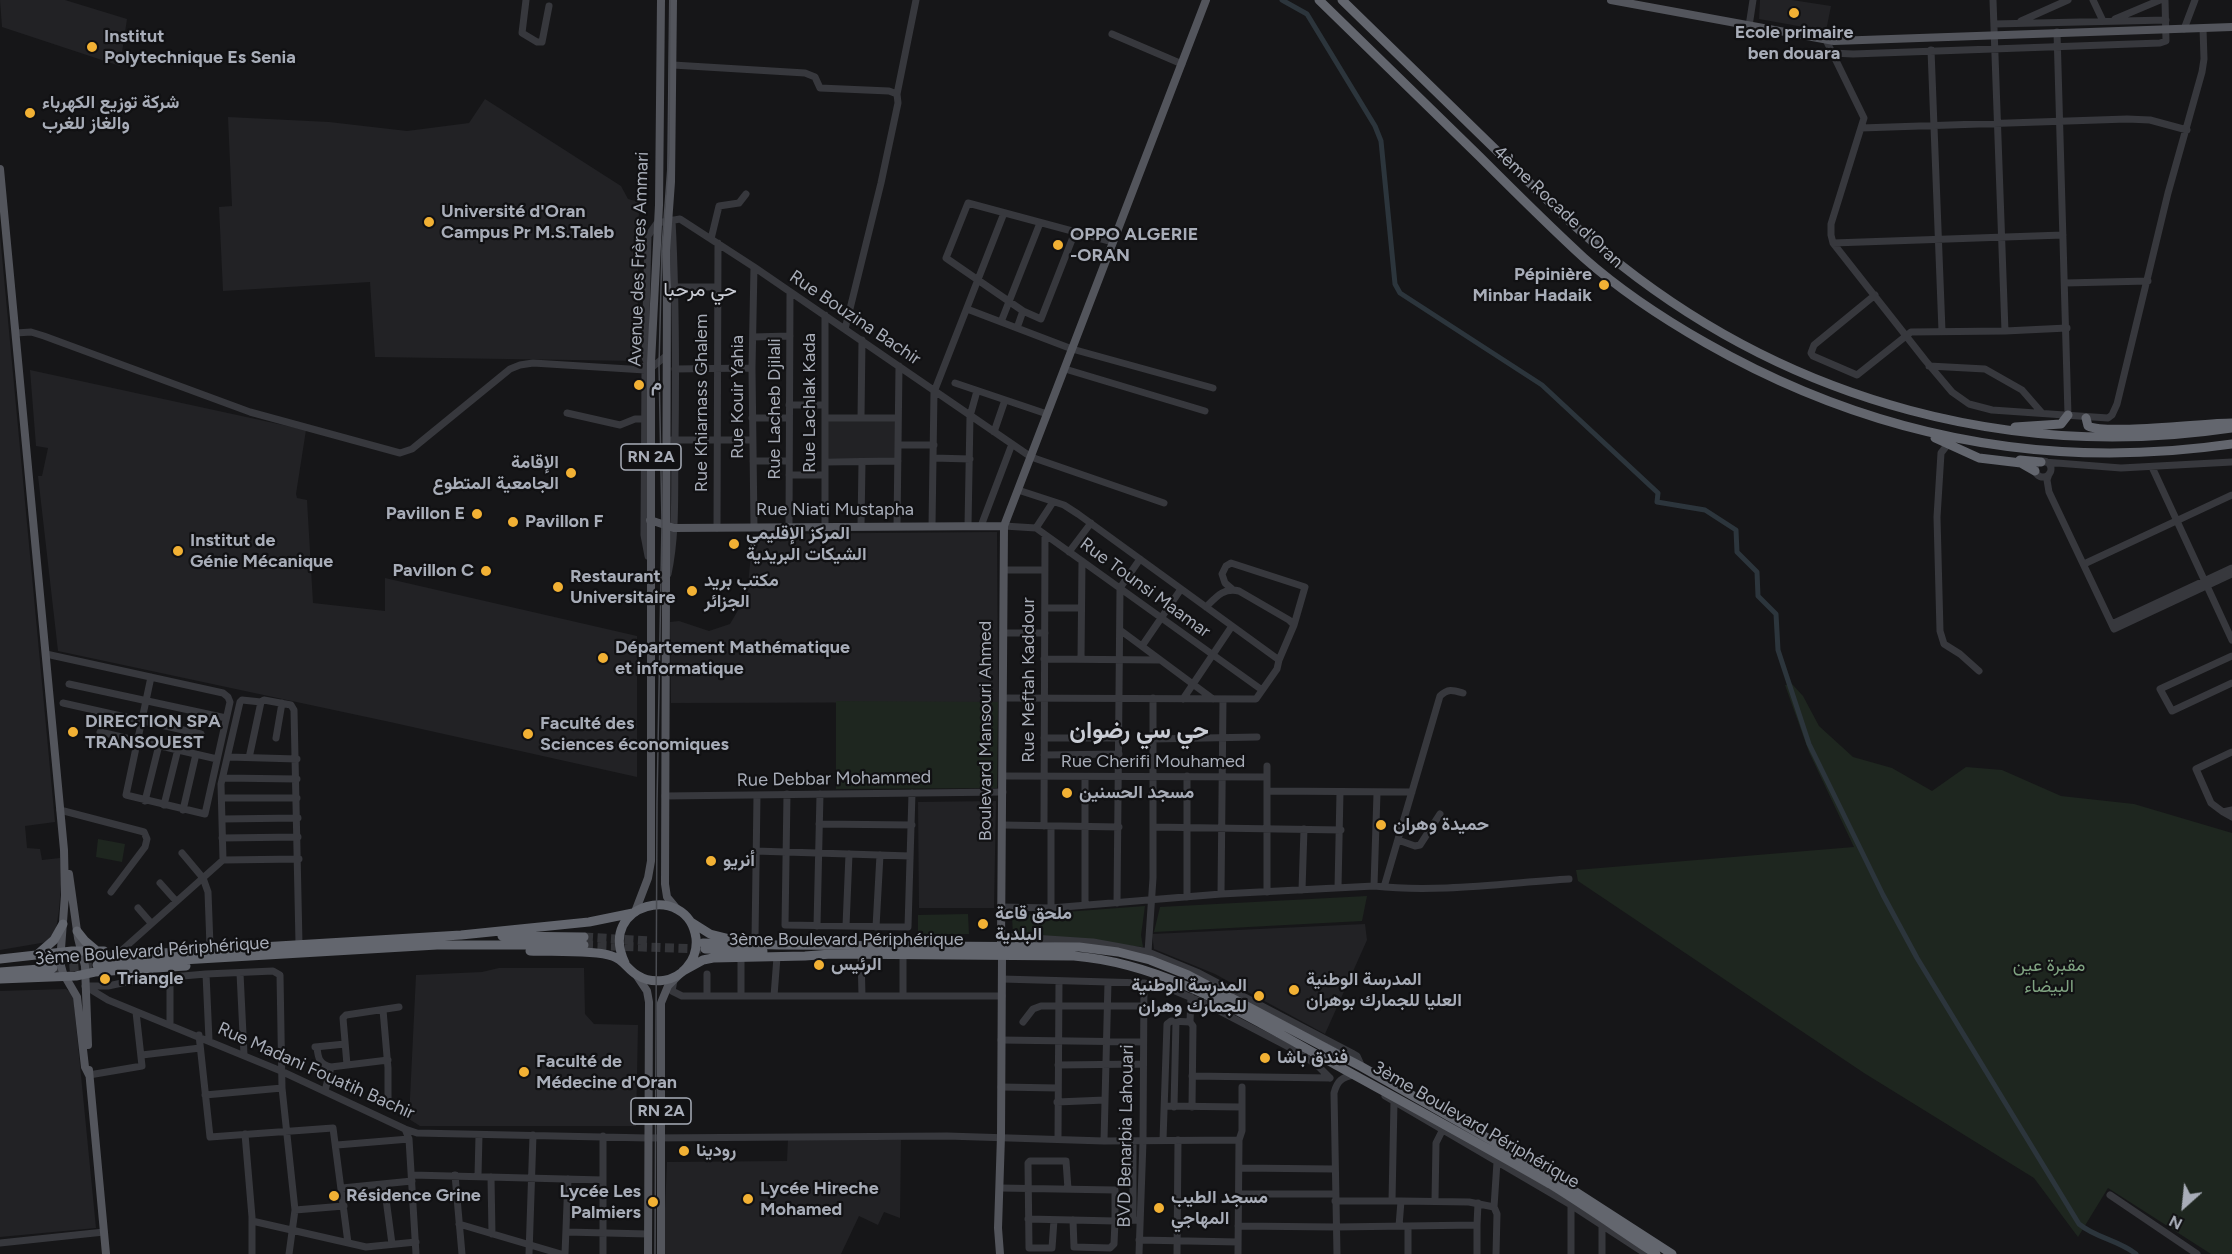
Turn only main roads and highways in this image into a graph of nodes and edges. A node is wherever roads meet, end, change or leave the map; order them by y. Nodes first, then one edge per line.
1 (661, 0) edge
2 (673, 0) edge
3 (1206, 0) edge
4 (1319, 0) edge
5 (1611, 0) edge
6 (1344, 1) edge
7 (1662, 4) edge
8 (2232, 27) edge
9 (0, 169) edge
10 (2068, 415) road end
11 (2086, 418) road end
12 (2232, 423) edge
13 (1992, 428) junction
14 (2232, 428) edge
15 (1913, 429) junction
16 (2232, 444) edge
17 (2022, 449) junction
18 (2042, 462) road end
19 (2037, 473) road end
20 (650, 520) junction
21 (670, 526) junction
22 (1004, 526) junction
23 (64, 850) junction
24 (677, 909) junction
25 (634, 912) junction
26 (689, 921) junction
27 (63, 924) junction
28 (77, 931) junction
29 (461, 935) junction
30 (1001, 941) junction
31 (867, 944) junction
32 (437, 945) junction
33 (271, 946) junction
34 (81, 951) junction
35 (60, 952) junction
36 (831, 954) junction
37 (36, 956) junction
38 (1002, 956) junction
39 (0, 959) edge
40 (625, 963) junction
41 (94, 964) junction
42 (0, 965) edge
43 (0, 972) edge
44 (637, 975) junction
45 (65, 976) junction
46 (679, 976) junction
47 (0, 979) edge
48 (85, 986) joint
49 (88, 1075) junction
50 (654, 1137) junction
51 (106, 1254) edge
52 (648, 1254) edge
53 (660, 1254) edge
54 (1000, 1254) edge
55 (1656, 1254) edge
56 (1672, 1254) edge

1 - 20 main road, Avenue des Frères Ammari / RN 2A
2 - 21 main road, Avenue des Frères Ammari / RN 2A
3 - 22 main road
4 - 15 highway, 4ème Rocade d'Oran
5 - 7 main road
6 - 13 highway, 4ème Rocade d'Oran
7 - 8 main road
9 - 23 main road
10 - 13 highway
11 - 12 highway
13 - 14 highway, 4ème Rocade d'Oran
15 - 17 highway, 4ème Rocade d'Oran
15 - 19 highway
16 - 17 highway, 4ème Rocade d'Oran
17 - 18 highway
20 - 21 main road, Rue Niati Mustapha
20 - 25 main road, Avenue des Frères Ammari / RN 2A
21 - 22 main road, Rue Niati Mustapha
21 - 24 main road, Avenue des Frères Ammari / RN 2A
22 - 30 main road, Boulevard Mansouri Ahmed
23 - 27 main road
23 - 28 main road
24 - 25 highway
24 - 26 highway
25 - 29 highway
25 - 40 highway
26 - 31 highway
26 - 46 highway
27 - 35 main road
27 - 37 highway
28 - 34 main road
28 - 41 highway
29 - 32 highway, 3ème Boulevard Périphérique
29 - 33 highway
30 - 31 highway, 3ème Boulevard Périphérique
30 - 56 highway, 3ème Boulevard Périphérique
31 - 36 highway, 3ème Boulevard Périphérique
32 - 40 highway
32 - 41 highway, 3ème Boulevard Périphérique
33 - 41 highway
33 - 41 highway
34 - 35 highway
34 - 41 highway
34 - 41 main road
35 - 37 highway
35 - 45 main road
36 - 38 highway, 3ème Boulevard Périphérique
36 - 46 highway, 3ème Boulevard Périphérique
37 - 39 highway
38 - 54 main road
38 - 55 highway, 3ème Boulevard Périphérique
40 - 44 highway
41 - 45 highway, 3ème Boulevard Périphérique
41 - 48 highway
42 - 43 highway
44 - 46 highway
44 - 50 main road, RN 2A
45 - 47 highway, 3ème Boulevard Périphérique
45 - 49 main road
46 - 50 main road, RN 2A
48 - 49 main road
49 - 51 main road
50 - 52 main road, RN 2A
50 - 53 main road, RN 2A

